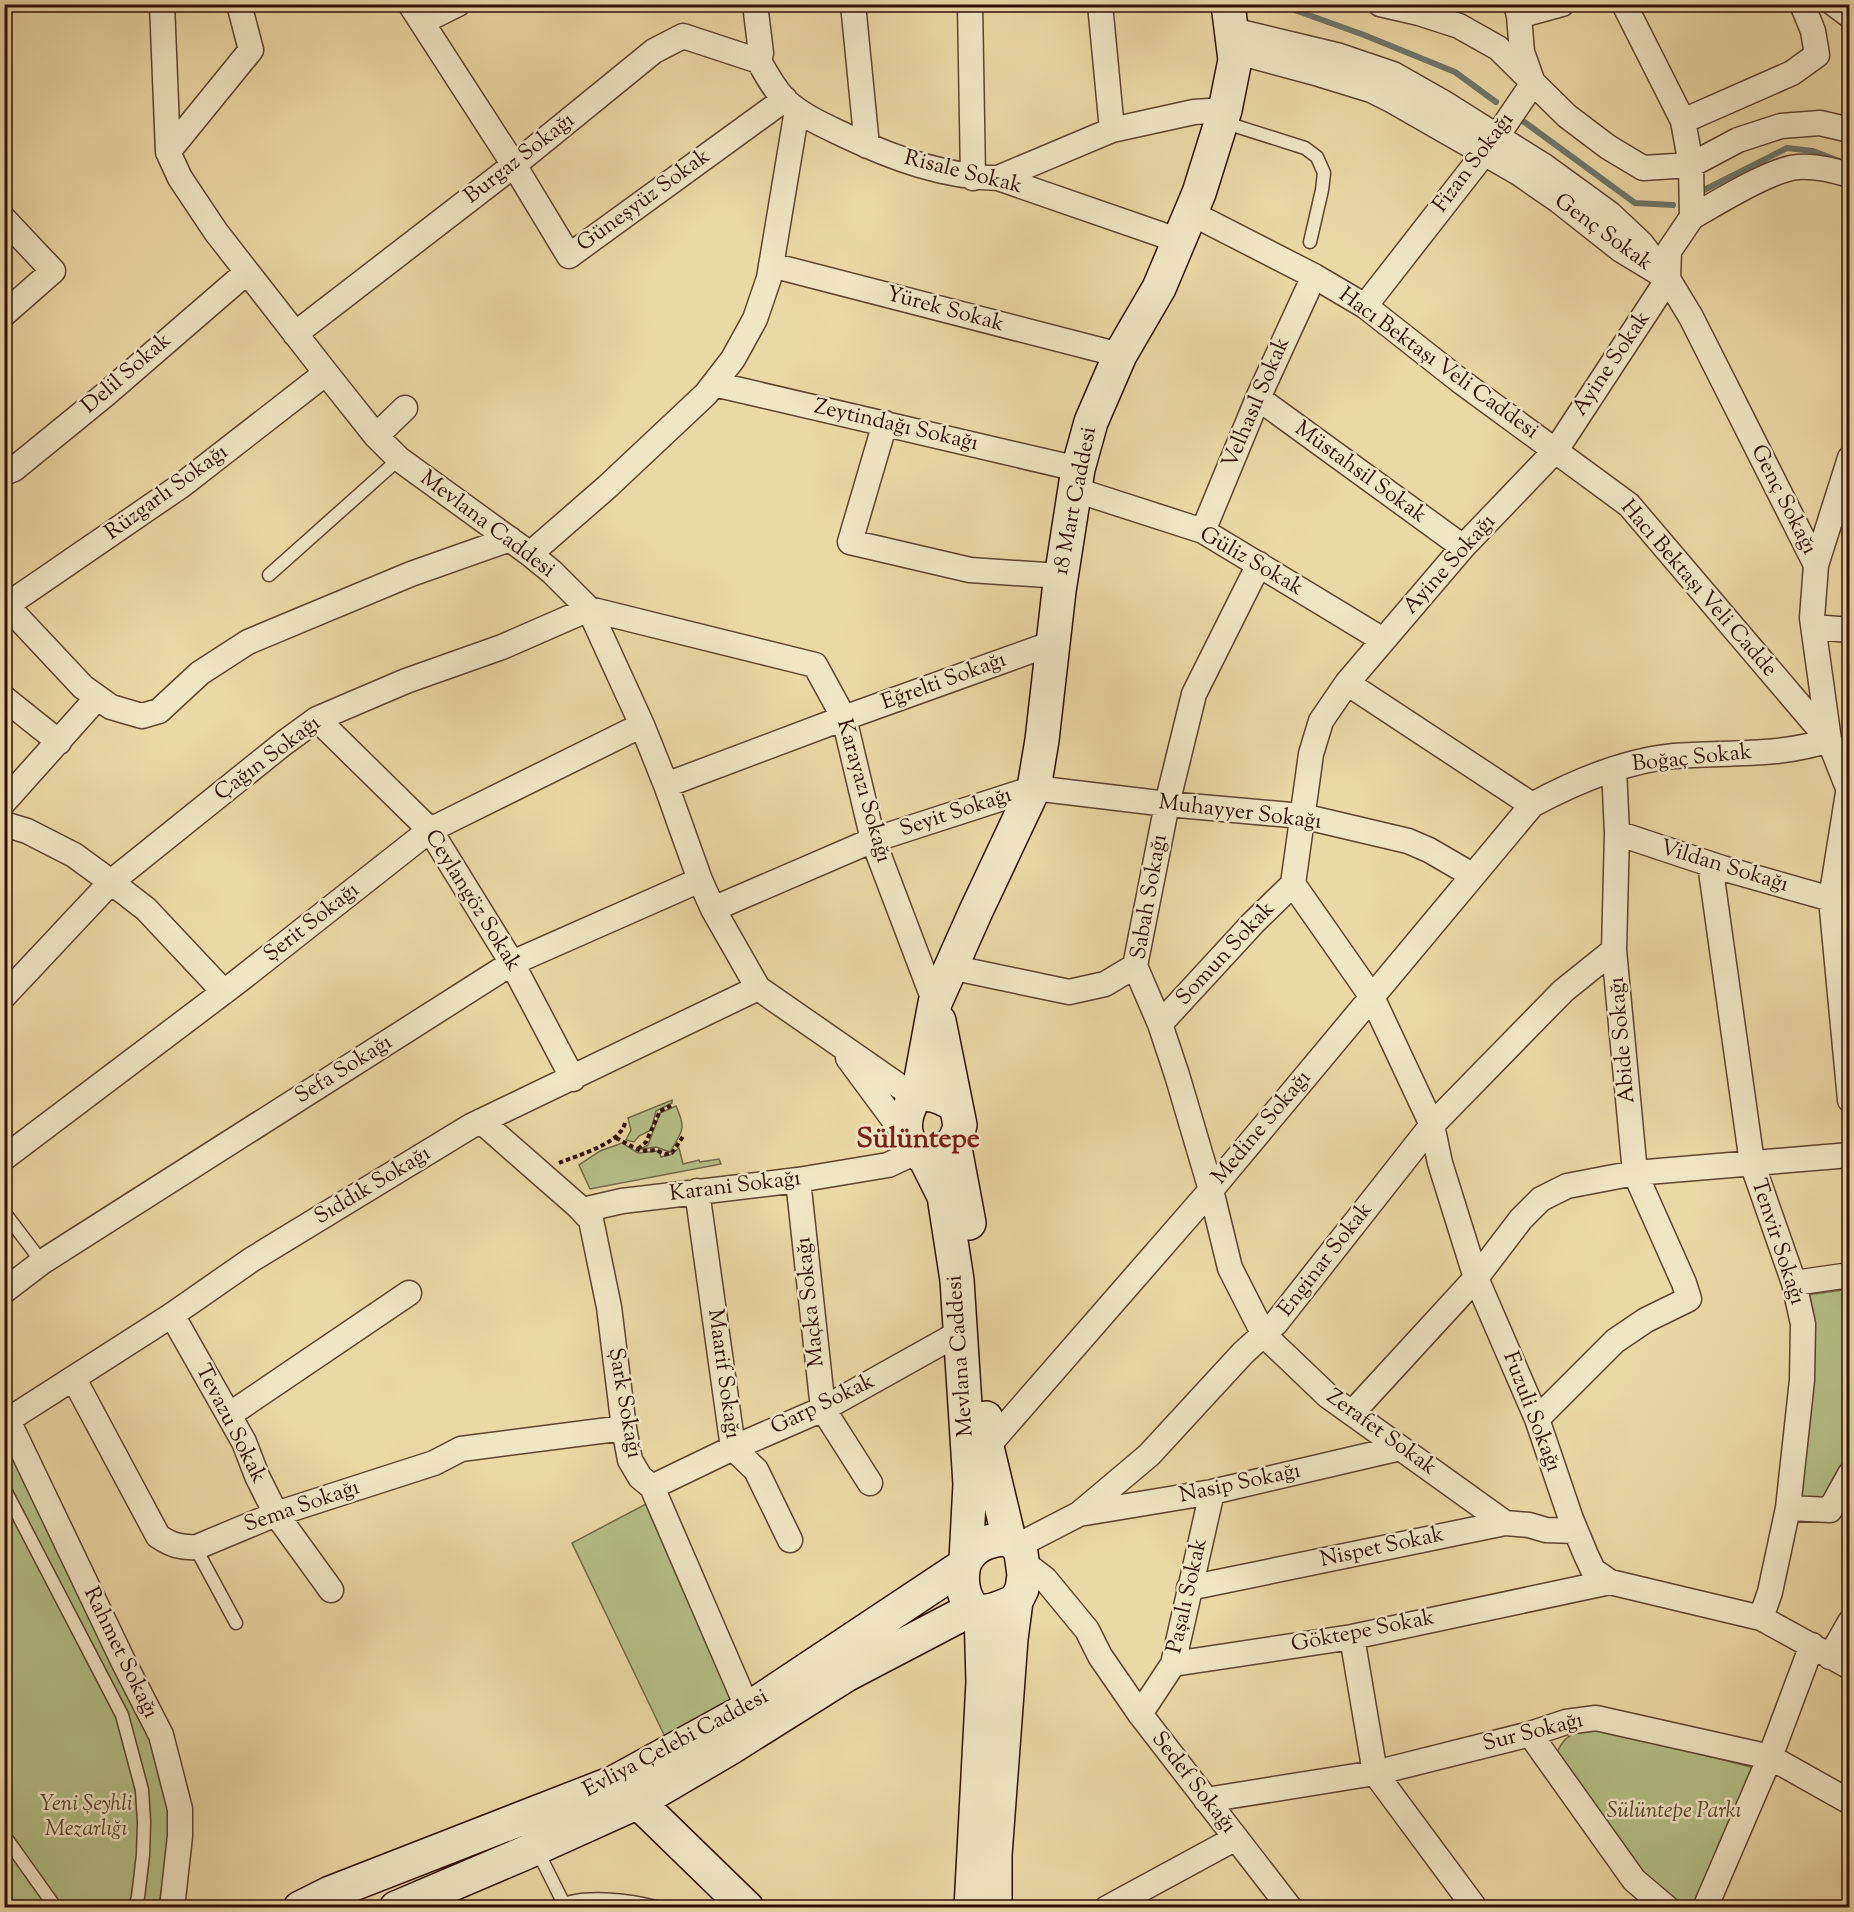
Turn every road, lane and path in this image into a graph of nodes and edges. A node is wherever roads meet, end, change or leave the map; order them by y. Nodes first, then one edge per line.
1 (162, 4) edge
2 (238, 4) edge
3 (458, 4) edge
4 (755, 4) edge
5 (853, 4) edge
6 (970, 4) edge
7 (1100, 4) edge
8 (1380, 4) edge
9 (1562, 4) edge
10 (1624, 4) edge
11 (1802, 4) edge
12 (1834, 4) edge
13 (1418, 9) edge
14 (1517, 10) edge
15 (416, 13) edge
16 (1850, 16) edge
17 (1231, 29) edge
18 (759, 60) junction
19 (1533, 83) junction
20 (791, 105) junction
21 (1223, 116) junction
22 (1683, 122) junction
23 (1113, 130) junction
24 (1850, 130) edge
25 (1490, 144) junction
26 (867, 146) junction
27 (168, 152) junction
28 (514, 165) junction
29 (1691, 165) junction
30 (1850, 175) edge
31 (973, 178) junction
32 (998, 178) junction
33 (1692, 217) junction
34 (4, 219) edge
35 (1186, 227) junction
36 (1310, 242) dead end
37 (771, 265) junction
38 (247, 272) junction
39 (1314, 276) junction
40 (1668, 279) junction
41 (1365, 306) junction
42 (4, 314) edge
43 (295, 334) junction
44 (1120, 355) junction
45 (326, 373) junction
46 (714, 384) junction
47 (1258, 398) junction
48 (405, 408) dead end
49 (885, 423) junction
50 (376, 436) junction
51 (1556, 450) junction
52 (1850, 458) edge
53 (399, 459) junction
54 (4, 473) edge
55 (1077, 479) junction
56 (1846, 486) edge
57 (1203, 531) junction
58 (510, 539) junction
59 (1463, 547) junction
60 (530, 554) junction
61 (1259, 564) junction
62 (1816, 565) junction
63 (269, 575) dead end
64 (1061, 576) junction
65 (6, 606) edge
66 (589, 609) junction
67 (1814, 627) junction
68 (1850, 630) edge
69 (1383, 640) junction
70 (1053, 644) junction
71 (1347, 682) junction
72 (4, 698) edge
73 (98, 698) junction
74 (844, 718) junction
75 (318, 719) junction
76 (642, 725) junction
77 (1828, 740) junction
78 (58, 742) junction
79 (1614, 769) junction
80 (666, 785) junction
81 (1034, 788) junction
82 (1849, 793) edge
83 (4, 802) edge
84 (1167, 804) junction
85 (1532, 805) junction
86 (1302, 816) junction
87 (4, 824) edge
88 (430, 830) junction
89 (1617, 833) junction
90 (873, 840) junction
91 (1710, 864) junction
92 (1472, 875) junction
93 (700, 880) junction
94 (111, 882) junction
95 (1293, 884) junction
96 (1840, 905) edge
97 (713, 909) junction
98 (1614, 950) junction
99 (512, 963) junction
100 (1135, 966) junction
101 (950, 967) junction
102 (758, 988) junction
103 (224, 992) junction
104 (4, 996) edge
105 (1372, 997) junction
106 (1845, 1000) edge
107 (935, 1003) junction
108 (1160, 1024) junction
109 (836, 1041) junction
110 (573, 1079) junction
111 (917, 1096) junction
112 (1850, 1100) edge
113 (672, 1105) dead end
114 (956, 1107) junction
115 (481, 1121) junction
116 (625, 1124) dead end
117 (1432, 1125) junction
118 (684, 1135) dead end
119 (616, 1137) junction
120 (954, 1143) junction
121 (638, 1150) junction
122 (909, 1151) junction
123 (1850, 1155) edge
124 (4, 1158) edge
125 (1752, 1163) junction
126 (540, 1172) junction
127 (1635, 1173) junction
128 (798, 1180) junction
129 (1211, 1190) junction
130 (697, 1191) junction
131 (583, 1210) junction
132 (4, 1212) edge
133 (42, 1262) junction
134 (1850, 1275) edge
135 (1476, 1278) junction
136 (1794, 1283) junction
137 (4, 1291) edge
138 (409, 1293) dead end
139 (172, 1315) junction
140 (959, 1333) junction
141 (1264, 1335) junction
142 (74, 1379) junction
143 (823, 1409) junction
144 (1352, 1413) junction
145 (229, 1414) junction
146 (6, 1416) edge
147 (1537, 1419) junction
148 (624, 1428) junction
149 (987, 1447) junction
150 (733, 1448) junction
151 (1400, 1448) junction
152 (1850, 1474) edge
153 (870, 1483) dead end
154 (652, 1487) junction
155 (4, 1488) edge
156 (1212, 1492) junction
157 (1788, 1508) junction
158 (276, 1514) junction
159 (1080, 1515) junction
160 (1505, 1523) junction
161 (1575, 1531) junction
162 (790, 1540) dead end
163 (197, 1547) junction
164 (964, 1563) junction
165 (1017, 1567) junction
166 (1610, 1582) junction
167 (1189, 1588) junction
168 (331, 1590) dead end
169 (977, 1609) junction
170 (1761, 1618) junction
171 (1850, 1622) edge
172 (236, 1623) dead end
173 (1352, 1637) junction
174 (1830, 1657) edge
175 (1173, 1664) junction
176 (748, 1709) junction
177 (1140, 1714) junction
178 (1530, 1734) junction
179 (1770, 1757) junction
180 (1375, 1773) junction
181 (1206, 1800) junction
182 (638, 1802) junction
183 (1850, 1802) edge
184 (4, 1835) edge
185 (1236, 1838) junction
186 (536, 1848) junction
187 (558, 1905) edge
188 (1470, 1906) edge
189 (56, 1908) edge
190 (135, 1908) edge
191 (172, 1908) edge
192 (300, 1908) edge
193 (396, 1908) edge
194 (660, 1908) edge
195 (747, 1908) edge
196 (971, 1908) edge
197 (995, 1908) edge
198 (1107, 1908) edge
199 (1290, 1908) edge
200 (1667, 1908) edge
201 (1705, 1908) edge

1 - 27 street, Mevlana Caddesi
2 - 27 street
3 - 15 street
4 - 18 street, Risale Sokak
5 - 26 street
6 - 31 street
7 - 23 street
8 - 13 street
9 - 14 street
10 - 22 street
11 - 22 street
12 - 16 street
13 - 19 street
14 - 19 street
15 - 28 street, Güneşyüz Sokak
17 - 21 street, 18 Mart Caddesi
17 - 25 street, Genç Sokak
18 - 20 street, Risale Sokak
18 - 28 street, Burgaz Sokağı
19 - 25 street, Fizan Sokağı
19 - 29 street
20 - 26 street, Risale Sokak
20 - 28 street, Güneşyüz Sokak
20 - 37 street
21 - 23 street
21 - 35 street, 18 Mart Caddesi
21 - 36 lane
22 - 29 street
23 - 32 street
24 - 29 street
25 - 40 street, Genç Sokak
25 - 41 street, Fizan Sokağı
26 - 31 street, Risale Sokak
27 - 38 street, Mevlana Caddesi
28 - 43 street, Burgaz Sokağı
29 - 33 street
30 - 33 street
31 - 32 street, Risale Sokak
32 - 35 street, Risale Sokak
33 - 40 street
34 - 42 street
35 - 39 street, Hacı Bektaşı Veli Caddesi
35 - 44 street, 18 Mart Caddesi
37 - 44 street, Yürek Sokak
37 - 46 street
38 - 43 street, Mevlana Caddesi
38 - 54 street, Delil Sokak
39 - 41 street, Hacı Bektaşı Veli Caddesi
39 - 47 street, Velhasıl Sokak
40 - 51 street, Ayine Sokak
40 - 62 street, Genç Sokağı
41 - 51 street, Hacı Bektaşı Veli Caddesi
43 - 45 street, Mevlana Caddesi
44 - 55 street, 18 Mart Caddesi
45 - 50 street, Mevlana Caddesi
45 - 65 street, Rüzgarlı Sokağı
46 - 49 street, Zeytindağı Sokağı
46 - 60 street
47 - 57 street, Velhasıl Sokak
47 - 59 street, Müstahsil Sokak
48 - 50 street
49 - 55 street, Zeytindağı Sokağı
49 - 64 street
50 - 53 street, Mevlana Caddesi
51 - 59 street, Ayine Sokağı
51 - 77 street, Hacı Bektaşı Veli Cadde
52 - 56 street
53 - 58 street, Mevlana Caddesi
53 - 63 lane
55 - 57 street, Güliz Sokak
55 - 64 street, 18 Mart Caddesi
56 - 62 street
57 - 61 street, Güliz Sokak
58 - 60 street, Mevlana Caddesi
58 - 73 street
59 - 69 street, Ayine Sokağı
60 - 66 street, Mevlana Caddesi
61 - 69 street, Güliz Sokak
61 - 84 street, Sabah Sokağı
62 - 67 street, Genç Sokağı
64 - 70 street, 18 Mart Caddesi
65 - 73 street
66 - 74 street, Karayazı Sokağı
66 - 75 street, Çağın Sokağı
66 - 76 street, Mevlana Caddesi
67 - 68 street
67 - 77 street, Genç Sokağı
69 - 71 street, Ayine Sokağı
70 - 74 street, Eğrelti Sokağı
70 - 81 street, 18 Mart Caddesi
71 - 85 street
71 - 86 street
72 - 78 street
73 - 78 street
74 - 80 street, Eğrelti Sokağı
74 - 90 street, Karayazı Sokağı
75 - 88 street, Ceylangöz Sokak
75 - 94 street, Çağın Sokağı
76 - 80 street, Mevlana Caddesi
76 - 88 street, Şerit Sokağı
77 - 79 street, Boğaç Sokak
77 - 82 street
78 - 83 street
79 - 85 street, Boğaç Sokak
79 - 89 street, Abide Sokağı
80 - 93 street, Mevlana Caddesi
81 - 84 street, Muhayyer Sokağı
81 - 90 street, Seyit Sokağı
81 - 101 street, 18 Mart Caddesi
82 - 96 street
84 - 86 street, Muhayyer Sokağı
84 - 100 street, Sabah Sokağı
85 - 92 street, Medine Sokağı
86 - 92 street, Muhayyer Sokağı
86 - 95 street
87 - 94 street
88 - 99 street, Ceylangöz Sokak
88 - 103 street, Şerit Sokağı
89 - 91 street, Vildan Sokağı
89 - 98 street, Abide Sokağı
90 - 97 street, Seyit Sokağı
90 - 107 street, Karayazı Sokağı
91 - 96 street, Vildan Sokağı
91 - 125 street, Tenvir Sokağı
92 - 105 street, Medine Sokağı
93 - 97 street, Mevlana Caddesi
93 - 99 street, Sefa Sokağı
94 - 103 street
94 - 104 street, Çağın Sokağı
95 - 105 street
95 - 108 street, Somun Sokak
96 - 106 street
97 - 102 street, Mevlana Caddesi
98 - 117 street, Enginar Sokak
98 - 127 street, Abide Sokağı
99 - 110 street, Ceylangöz Sokak
99 - 133 street, Sefa Sokağı
100 - 101 street
100 - 108 street, Sabah Sokağı
101 - 107 street, 18 Mart Caddesi
102 - 109 street, Mevlana Caddesi
102 - 110 street, Sıddık Sokağı
103 - 124 street, Şerit Sokağı
105 - 117 street, Fuzuli Sokağı
105 - 129 street, Medine Sokağı
106 - 112 street
107 - 111 street, 18 Mart Caddesi
107 - 114 street
108 - 129 street, Sabah Sokağı
109 - 111 street, Mevlana Caddesi
109 - 122 street, Mevlana Caddesi
110 - 115 street, Sıddık Sokağı
111 - 114 street
111 - 122 street
113 - 121 path
114 - 120 street
115 - 126 street, Şark Sokağı
115 - 139 street, Sıddık Sokağı
116 - 119 path
117 - 135 street, Fuzuli Sokağı
117 - 141 street, Enginar Sokak
118 - 121 path
119 - 121 path
119 - 126 path
120 - 122 street
120 - 149 street, Mevlana Caddesi
122 - 128 street, Karani Sokağı
122 - 140 street, Mevlana Caddesi
123 - 125 street
125 - 127 street
125 - 136 street, Tenvir Sokağı
126 - 131 street, Şark Sokağı
127 - 135 street
127 - 147 street, Abide Sokağı
128 - 130 street, Karani Sokağı
128 - 143 street, Maçka Sokağı
129 - 141 street, Sabah Sokağı
129 - 149 street, Medine Sokağı
130 - 131 street, Karani Sokağı
130 - 150 street, Maarif Sokağı
131 - 148 street, Şark Sokağı
132 - 133 lane
133 - 137 street, Sefa Sokağı
134 - 136 street
135 - 144 street
135 - 147 street, Fuzuli Sokağı
136 - 157 street, Tenvir Sokağı
138 - 145 street
139 - 142 street, Sıddık Sokağı
139 - 145 street, Tevazu Sokak
140 - 143 street, Garp Sokak
140 - 164 street, Mevlana Caddesi
141 - 144 street, Zerafet Sokak
141 - 159 street, Enginar Sokak
142 - 146 street, Sıddık Sokağı
142 - 163 street
143 - 150 street, Garp Sokak
143 - 153 street, Maçka Sokağı
144 - 151 street, Zerafet Sokak
145 - 158 street, Tevazu Sokak
146 - 191 street, Rahmet Sokağı
147 - 161 street, Fuzuli Sokağı
148 - 154 street, Şark Sokağı
148 - 158 street, Sema Sokağı
149 - 165 street, Mevlana Caddesi
150 - 154 street, Garp Sokak
150 - 162 street, Maarif Sokağı
151 - 156 street, Nasip Sokağı
151 - 160 street, Zerafet Sokak
152 - 157 street
154 - 176 street, Şark Sokağı
155 - 190 lane
156 - 159 street, Nasip Sokağı
156 - 167 street, Paşalı Sokak
157 - 170 street, Tenvir Sokağı
158 - 163 street, Sema Sokağı
158 - 168 street, Tevazu Sokak
159 - 165 street, Enginar Sokak
160 - 161 street, Nispet Sokak
160 - 167 street, Nispet Sokak
161 - 166 street, Fuzuli Sokağı
163 - 172 lane
164 - 165 street
164 - 169 street
164 - 176 street, Evliya Çelebi Caddesi
165 - 169 street
165 - 177 street, Sedef Sokağı
165 - 197 street, Mevlana Caddesi
166 - 170 street
166 - 173 street, Göktepe Sokak
167 - 175 street, Paşalı Sokak
169 - 182 street, Evliya Çelebi Caddesi
169 - 196 street
170 - 174 street
171 - 174 street
173 - 175 street, Göktepe Sokak
173 - 180 street
174 - 179 street
175 - 177 street
176 - 192 street, Evliya Çelebi Caddesi
177 - 181 street, Sedef Sokağı
178 - 179 street, Sur Sokağı
178 - 180 street, Sur Sokağı
178 - 200 street
179 - 183 street, Sur Sokağı
179 - 201 street
180 - 181 street, Sur Sokağı
180 - 188 street
181 - 185 street, Sedef Sokağı
182 - 186 street, Evliya Çelebi Caddesi
182 - 195 street, Evliya Çelebi Caddesi
184 - 189 lane
185 - 198 street
185 - 199 street, Sedef Sokağı
186 - 187 lane
186 - 193 street, Evliya Çelebi Caddesi
187 - 194 lane

